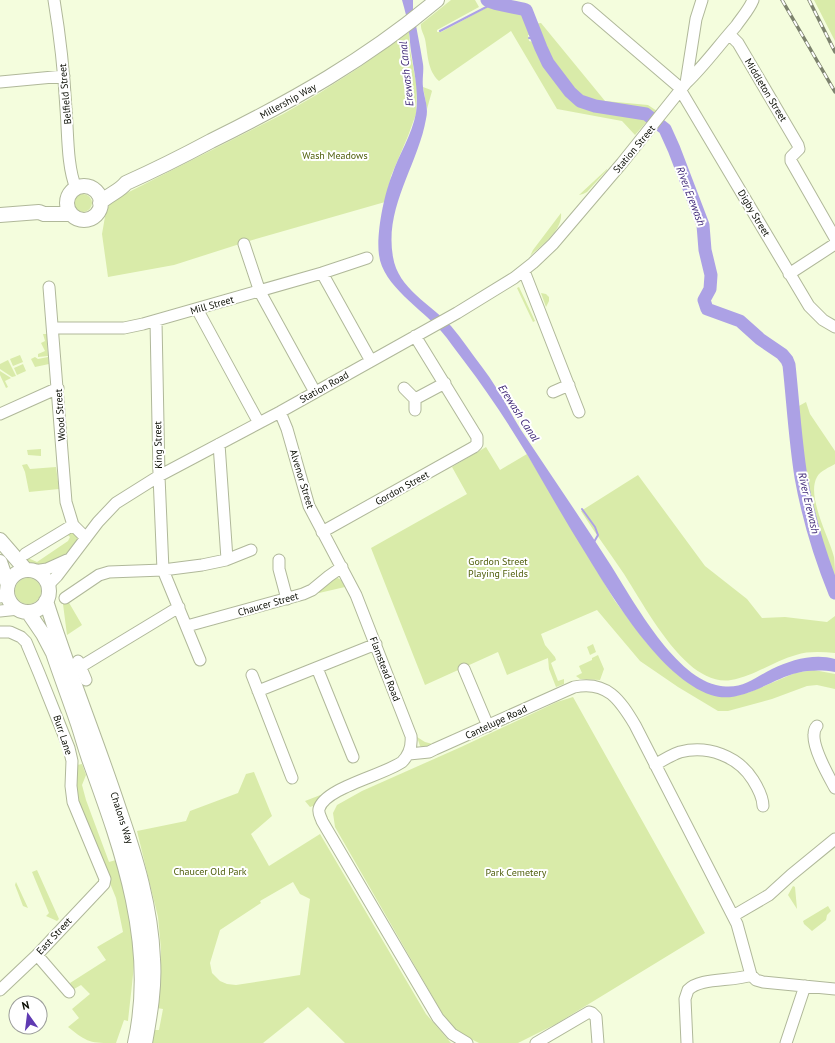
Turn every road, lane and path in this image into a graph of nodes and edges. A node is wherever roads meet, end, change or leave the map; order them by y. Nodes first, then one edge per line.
1 (54, 0) edge
2 (702, 0) edge
3 (754, 0) edge
4 (432, 4) edge
5 (588, 9) dead end
6 (729, 34) junction
7 (64, 76) junction
8 (0, 82) edge
9 (683, 87) junction
10 (126, 183) junction
11 (76, 188) junction
12 (93, 189) junction
13 (100, 203) junction
14 (69, 208) junction
15 (580, 213) joint
16 (0, 215) edge
17 (835, 238) edge
18 (244, 244) dead end
19 (835, 244) edge
20 (367, 258) dead end
21 (524, 271) junction
22 (322, 273) junction
23 (789, 274) junction
24 (49, 287) dead end
25 (260, 292) junction
26 (197, 309) junction
27 (156, 321) junction
28 (835, 327) edge
29 (53, 328) junction
30 (415, 336) junction
31 (371, 362) junction
32 (445, 383) junction
33 (569, 385) junction
34 (58, 388) junction
35 (404, 388) dead end
36 (316, 392) junction
37 (553, 392) dead end
38 (280, 412) junction
39 (580, 412) dead end
40 (0, 414) edge
41 (259, 423) junction
42 (219, 444) junction
43 (159, 476) junction
44 (73, 525) junction
45 (322, 532) junction
46 (86, 538) junction
47 (0, 540) edge
48 (251, 550) dead end
49 (25, 554) dead end
50 (68, 559) junction
51 (227, 559) junction
52 (279, 560) dead end
53 (0, 562) edge
54 (342, 567) junction
55 (30, 570) junction
56 (163, 570) junction
57 (48, 585) junction
58 (352, 586) joint
59 (5, 591) edge
60 (65, 598) dead end
61 (287, 599) junction
62 (46, 601) junction
63 (179, 607) junction
64 (0, 611) edge
65 (23, 611) junction
66 (187, 626) junction
67 (0, 632) edge
68 (376, 644) junction
69 (200, 660) dead end
70 (317, 668) junction
71 (464, 670) dead end
72 (252, 675) dead end
73 (86, 680) dead end
74 (258, 691) junction
75 (488, 726) junction
76 (817, 726) dead end
77 (409, 754) junction
78 (352, 756) dead end
79 (655, 764) junction
80 (292, 778) dead end
81 (835, 788) edge
82 (763, 806) dead end
83 (835, 839) edge
84 (105, 879) joint
85 (733, 916) junction
86 (37, 955) junction
87 (751, 975) junction
88 (805, 986) junction
89 (835, 989) edge
90 (0, 990) edge
91 (69, 992) dead end
92 (135, 1043) edge
93 (145, 1043) edge
94 (467, 1043) edge
95 (536, 1043) edge
96 (598, 1043) edge
97 (687, 1043) edge
98 (786, 1043) edge

1 - 7 street, Belfield Street
2 - 9 street, Station Street
3 - 6 street, Station Street
4 - 10 main road, Millership Way
5 - 9 street, Digby Street
6 - 9 street, Station Street
6 - 17 street, Middleton Street
7 - 8 street
7 - 11 street, Belfield Street
9 - 15 street, Station Street
9 - 23 street, Digby Street
10 - 12 main road, Millership Way
10 - 13 main road, Millership Way
11 - 12 main road
11 - 14 main road
12 - 13 main road
13 - 14 main road
14 - 16 main road
15 - 21 street, Station Road
18 - 25 street
19 - 23 street
20 - 22 street, Mill Street
21 - 30 street, Station Road
21 - 33 street
22 - 25 street, Mill Street
22 - 31 street
23 - 28 street, Digby Street
24 - 29 street, Wood Street
25 - 26 street, Mill Street
25 - 36 street
26 - 27 street, Mill Street
26 - 41 street
27 - 29 street, Mill Street
27 - 43 street, King Street
29 - 34 street, Wood Street
30 - 31 street, Station Road
30 - 32 street
31 - 36 street, Station Road
32 - 35 street
32 - 45 street, Gordon Street
33 - 37 street
33 - 39 street
34 - 40 street
34 - 44 street, Wood Street
36 - 38 street, Station Road
38 - 41 street, Station Road
38 - 45 street, Alvenor Street
41 - 42 street, Station Road
42 - 43 street, Station Road
42 - 51 street
43 - 46 street, Station Road
43 - 56 street, King Street
44 - 46 street, Wood Street
44 - 49 street
45 - 54 street, Alvenor Street
46 - 50 street, Station Road
47 - 55 main road
48 - 51 street
50 - 55 street, Station Road
50 - 57 street, Station Road
51 - 56 street
52 - 61 street
53 - 59 main road
54 - 58 street, Alvenor Street
54 - 61 street, Chaucer Street
55 - 57 main road
55 - 59 main road
56 - 60 street
56 - 63 street
57 - 62 main road
58 - 68 street, Flamstead Road
59 - 65 main road
61 - 66 street, Chaucer Street
62 - 65 main road
62 - 93 main road, Chalons Way
63 - 66 street
63 - 73 street
64 - 65 street
65 - 92 main road, Chalons Way
66 - 69 street
67 - 84 street, Burr Lane
68 - 70 street
68 - 77 street, Flamstead Road
70 - 74 street
70 - 78 street
71 - 75 street
72 - 74 street
74 - 80 street
75 - 77 street, Cantelupe Road
75 - 79 street, Cantelupe Road
76 - 81 street
77 - 94 street
79 - 82 street
79 - 85 street, Cantelupe Road
83 - 85 street
84 - 86 street, East Street
85 - 87 street, Cantelupe Road
86 - 90 street, East Street
86 - 91 street
87 - 88 street
87 - 97 street
88 - 89 street
88 - 98 street
95 - 96 street

